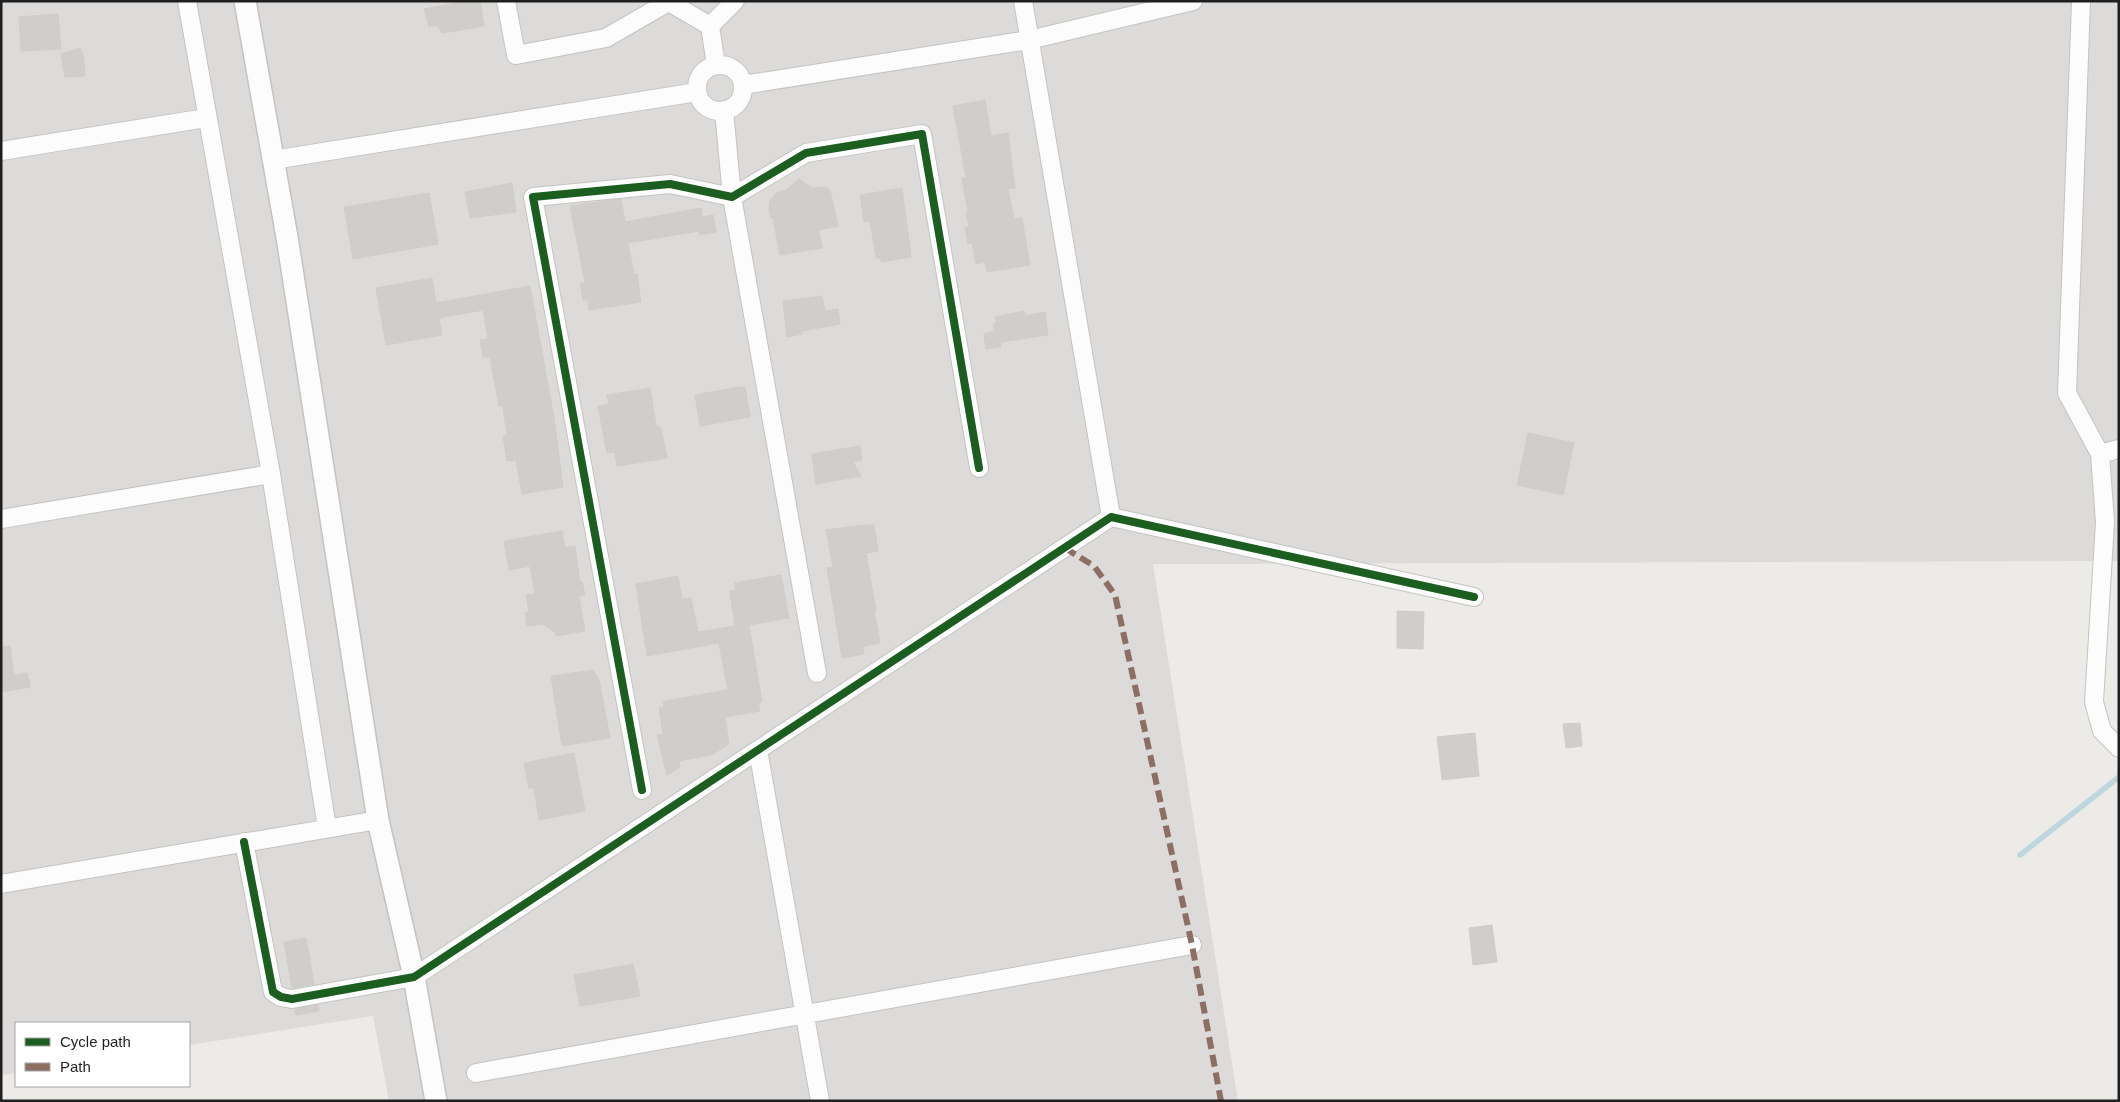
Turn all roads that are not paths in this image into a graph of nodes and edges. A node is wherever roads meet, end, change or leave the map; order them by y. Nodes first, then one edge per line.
1 (188, 1) edge
2 (245, 1) edge
3 (506, 1) edge
4 (735, 1) edge
5 (1023, 1) edge
6 (1192, 1) edge
7 (2081, 1) edge
8 (669, 2) edge
9 (710, 26) junction
10 (1029, 40) junction
11 (716, 65) junction
12 (743, 85) junction
13 (697, 92) junction
14 (724, 110) junction
15 (206, 118) junction
16 (1, 151) edge
17 (273, 160) junction
18 (732, 197) junction
19 (2119, 449) edge
20 (2100, 454) junction
21 (979, 468) dead end
22 (271, 474) junction
23 (1111, 517) junction
24 (1, 519) edge
25 (1474, 597) dead end
26 (817, 673) dead end
27 (2119, 748) edge
28 (758, 750) junction
29 (642, 790) dead end
30 (378, 820) junction
31 (328, 828) junction
32 (244, 842) junction
33 (1, 884) edge
34 (1192, 945) dead end
35 (414, 977) junction
36 (805, 1014) junction
37 (476, 1073) dead end
38 (436, 1101) edge
39 (820, 1101) edge

1 - 15 street
2 - 17 street
3 - 8 street
4 - 9 street
5 - 10 street
6 - 10 street
7 - 20 street
8 - 9 street
9 - 11 street
10 - 12 street
10 - 23 street
11 - 12 street
11 - 13 street
12 - 14 street
13 - 14 street
13 - 17 street
14 - 18 street
15 - 16 street
15 - 22 street
17 - 30 street
18 - 21 street
18 - 26 street
18 - 29 street
19 - 20 street
20 - 27 street
22 - 24 street
22 - 31 street
23 - 25 street
23 - 28 street
28 - 35 street
28 - 36 street
30 - 31 street
30 - 35 street
31 - 32 street
32 - 33 street
32 - 35 street
34 - 36 street
35 - 38 street
36 - 37 street
36 - 39 street

